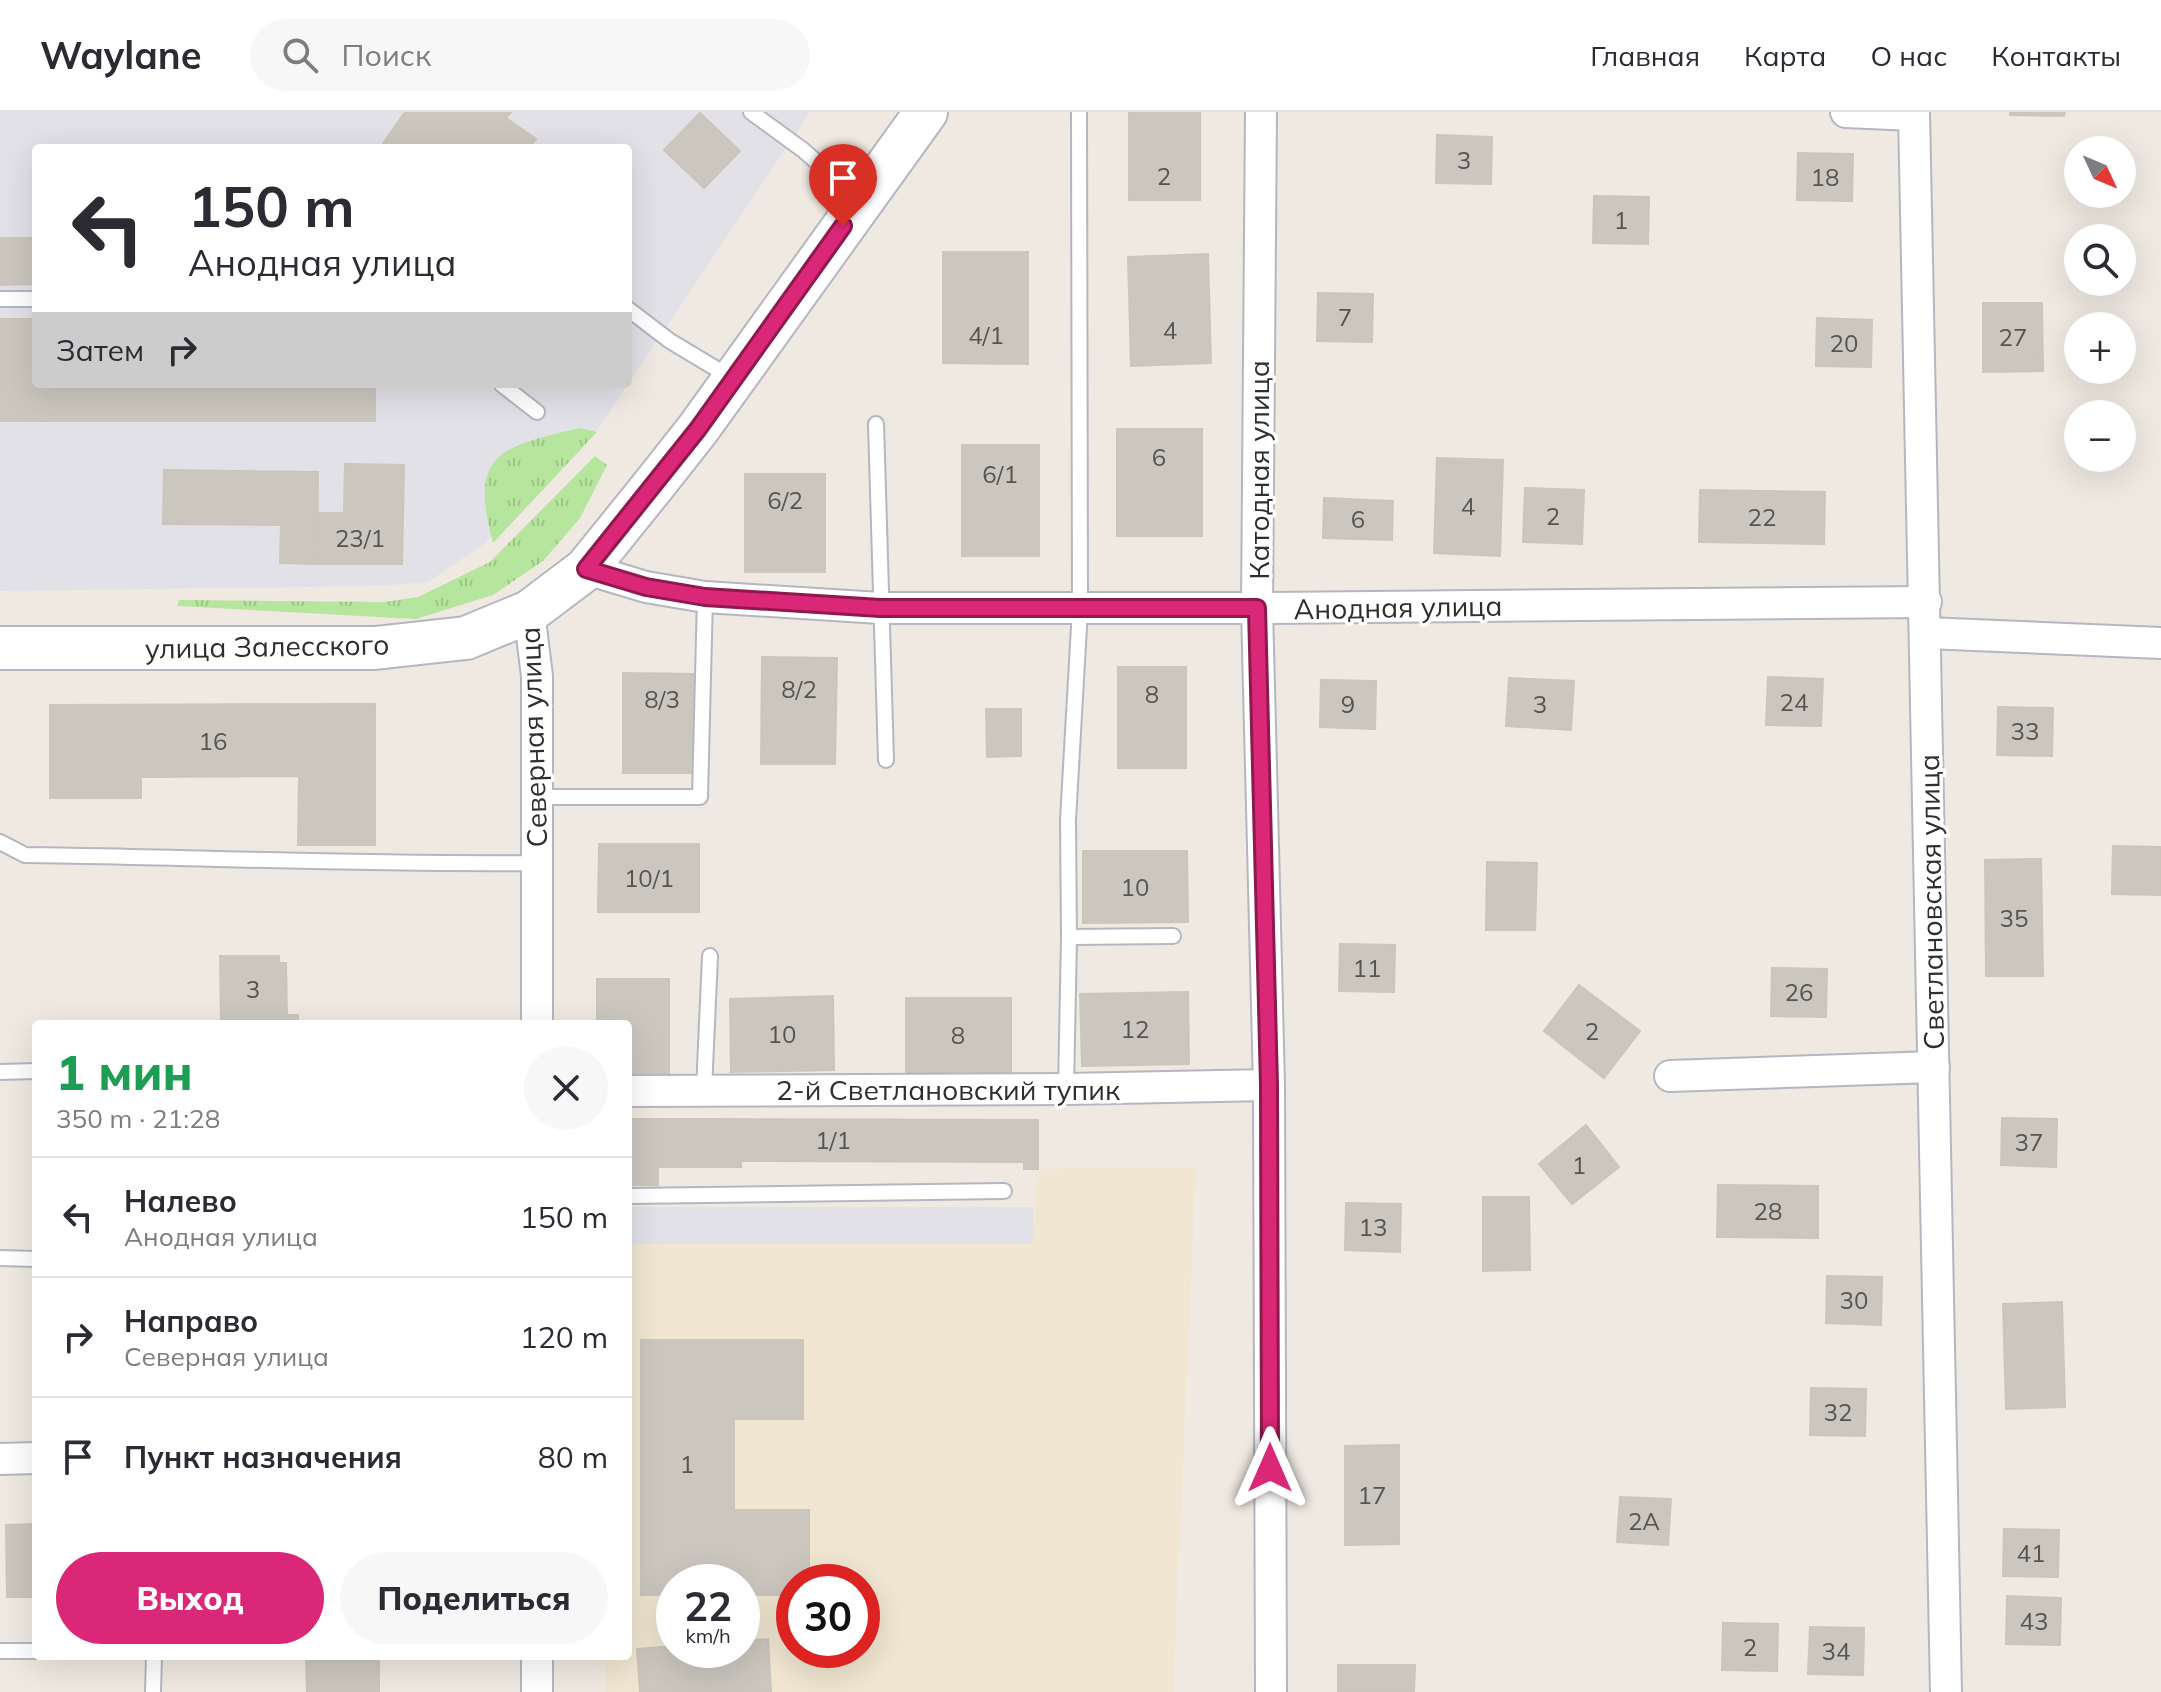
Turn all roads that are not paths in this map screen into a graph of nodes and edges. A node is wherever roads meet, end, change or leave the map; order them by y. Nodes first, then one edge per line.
1 (751, 112) edge
2 (926, 112) edge
3 (1079, 112) edge
4 (1261, 112) edge
5 (1846, 112) edge
6 (1914, 113) edge
7 (861, 201) junction
8 (0, 299) edge
9 (32, 299) edge
10 (632, 312) edge
11 (734, 379) junction
12 (506, 388) edge
13 (537, 412) dead end
14 (876, 424) dead end
15 (586, 569) junction
16 (705, 597) junction
17 (1926, 602) junction
18 (880, 608) junction
19 (1257, 608) junction
20 (1080, 609) junction
21 (529, 612) junction
22 (1926, 633) junction
23 (2161, 643) edge
24 (0, 648) edge
25 (886, 760) dead end
26 (537, 797) junction
27 (0, 842) edge
28 (537, 863) junction
29 (1173, 936) dead end
30 (1069, 937) junction
31 (710, 956) dead end
32 (537, 1020) edge
33 (1934, 1067) junction
34 (32, 1071) edge
35 (0, 1072) edge
36 (1670, 1076) dead end
37 (1269, 1085) junction
38 (1066, 1089) junction
39 (704, 1090) junction
40 (632, 1091) edge
41 (1004, 1191) dead end
42 (632, 1196) edge
43 (0, 1258) edge
44 (32, 1259) edge
45 (32, 1458) edge
46 (0, 1459) edge
47 (0, 1651) edge
48 (32, 1651) edge
49 (154, 1660) edge
50 (537, 1660) edge
51 (153, 1692) edge
52 (537, 1692) edge
53 (1271, 1692) edge
54 (1946, 1692) edge

1 - 7 lane
2 - 7 main road, Северная улица
3 - 20 lane
4 - 19 street, Катодная улица
5 - 6 street
6 - 17 street, Светлановская улица
7 - 11 main road, Северная улица
8 - 9 lane
10 - 11 lane
11 - 15 main road, Северная улица
12 - 13 lane
14 - 18 lane
15 - 16 street, Анодная улица
15 - 21 main road, Северная улица
16 - 18 street, Анодная улица
16 - 26 lane
17 - 19 street, Анодная улица
17 - 22 street, Светлановская улица
18 - 20 street, Анодная улица
18 - 25 lane
19 - 20 street, Анодная улица
19 - 37 street, Катодная улица
20 - 30 lane
21 - 24 main road, улица Залесского
21 - 26 street, Северная улица
22 - 23 street
22 - 33 street, Светлановская улица
26 - 28 street, Северная улица
27 - 28 lane
28 - 32 street, Северная улица
29 - 30 lane
30 - 38 lane
31 - 39 lane
33 - 36 street
33 - 54 street, Светлановская улица
34 - 35 lane
37 - 38 street, 2-й Светлановский тупик
37 - 53 street, Катодная улица
38 - 39 street, 2-й Светлановский тупик
39 - 40 street, 2-й Светлановский тупик
41 - 42 lane
43 - 44 lane
45 - 46 street
47 - 48 lane
49 - 51 lane
50 - 52 street

